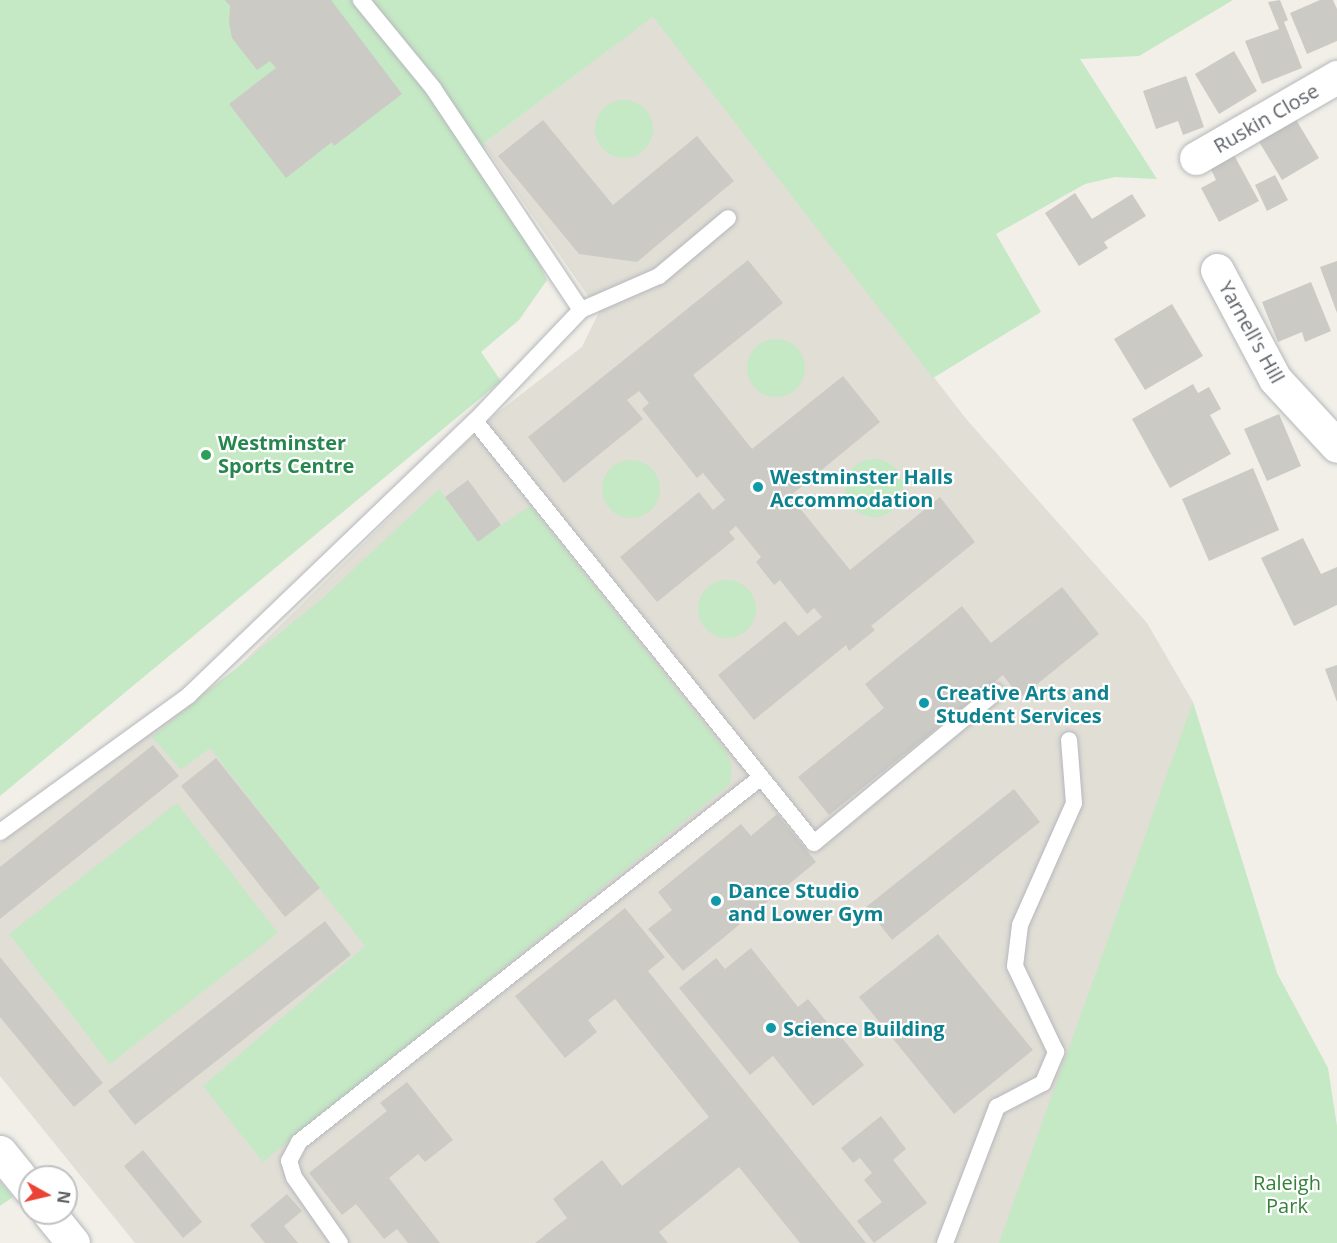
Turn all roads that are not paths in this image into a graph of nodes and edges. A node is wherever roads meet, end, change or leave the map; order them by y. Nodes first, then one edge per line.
1 (361, 0) edge
2 (1337, 77) edge
3 (1196, 158) dead end
4 (728, 218) dead end
5 (1217, 270) dead end
6 (581, 310) junction
7 (475, 421) junction
8 (1337, 446) edge
9 (996, 692) dead end
10 (1069, 740) dead end
11 (760, 778) junction
12 (0, 832) edge
13 (0, 1152) edge
14 (18, 1174) edge
15 (59, 1225) edge
16 (73, 1243) edge
17 (340, 1243) edge
18 (945, 1243) edge

1 - 6 lane
2 - 3 street, Ruskin Close
4 - 6 lane
5 - 8 street, Yarnell's Hill
6 - 7 lane
7 - 11 lane
7 - 12 lane
9 - 11 lane
10 - 18 lane
11 - 17 lane
13 - 14 street
15 - 16 street

